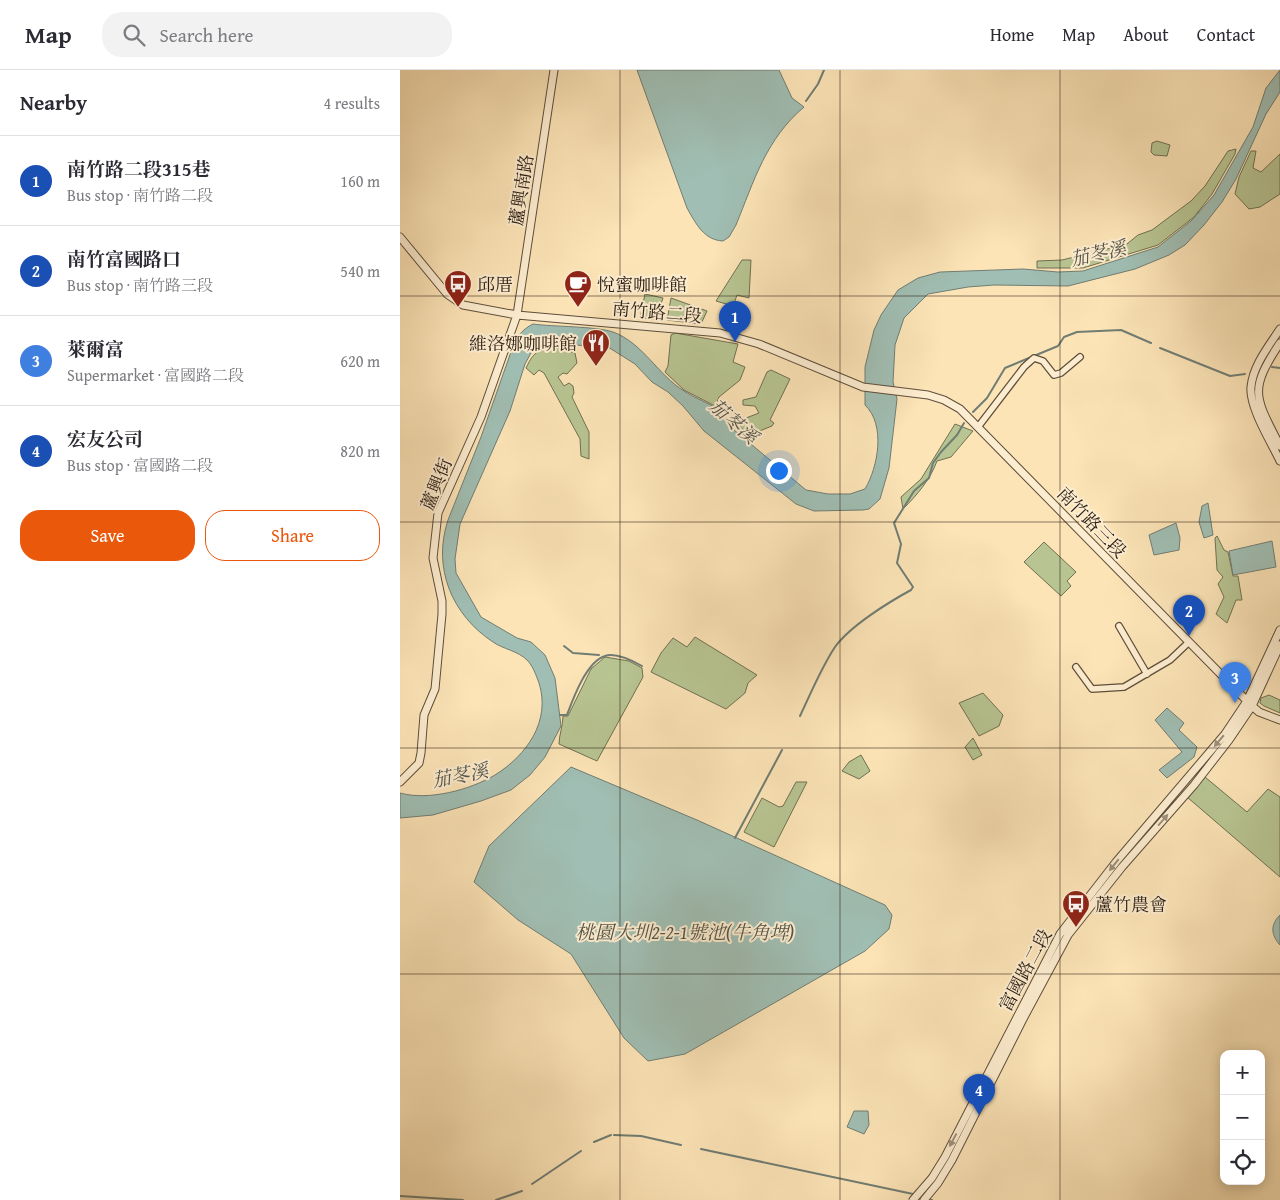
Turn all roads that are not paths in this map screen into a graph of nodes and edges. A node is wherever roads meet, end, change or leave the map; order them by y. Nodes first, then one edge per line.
1 (554, 70) edge
2 (400, 237) edge
3 (517, 315) junction
4 (1280, 329) edge
5 (1280, 343) edge
6 (1080, 357) dead end
7 (863, 387) joint
8 (978, 427) junction
9 (1280, 446) edge
10 (1280, 461) edge
11 (1119, 626) dead end
12 (1280, 630) edge
13 (1189, 642) junction
14 (1280, 645) edge
15 (1076, 667) dead end
16 (1147, 674) junction
17 (1249, 703) junction
18 (1280, 720) edge
19 (400, 782) edge
20 (913, 1200) edge
21 (924, 1200) edge

1 - 3 street, 蘆興南路
2 - 3 street, 南竹路二段
3 - 7 street, 南竹路二段
3 - 19 street, 蘆興街
4 - 10 street
5 - 9 street
6 - 8 street
7 - 8 street, 南竹路三段
8 - 13 street, 南竹路三段
11 - 16 street
12 - 17 street
13 - 16 street
13 - 17 street, 南竹路三段
14 - 17 street
15 - 16 street
17 - 18 street, 南竹路三段
17 -> 20 street, 富國路二段
21 -> 17 street, 富國路二段

